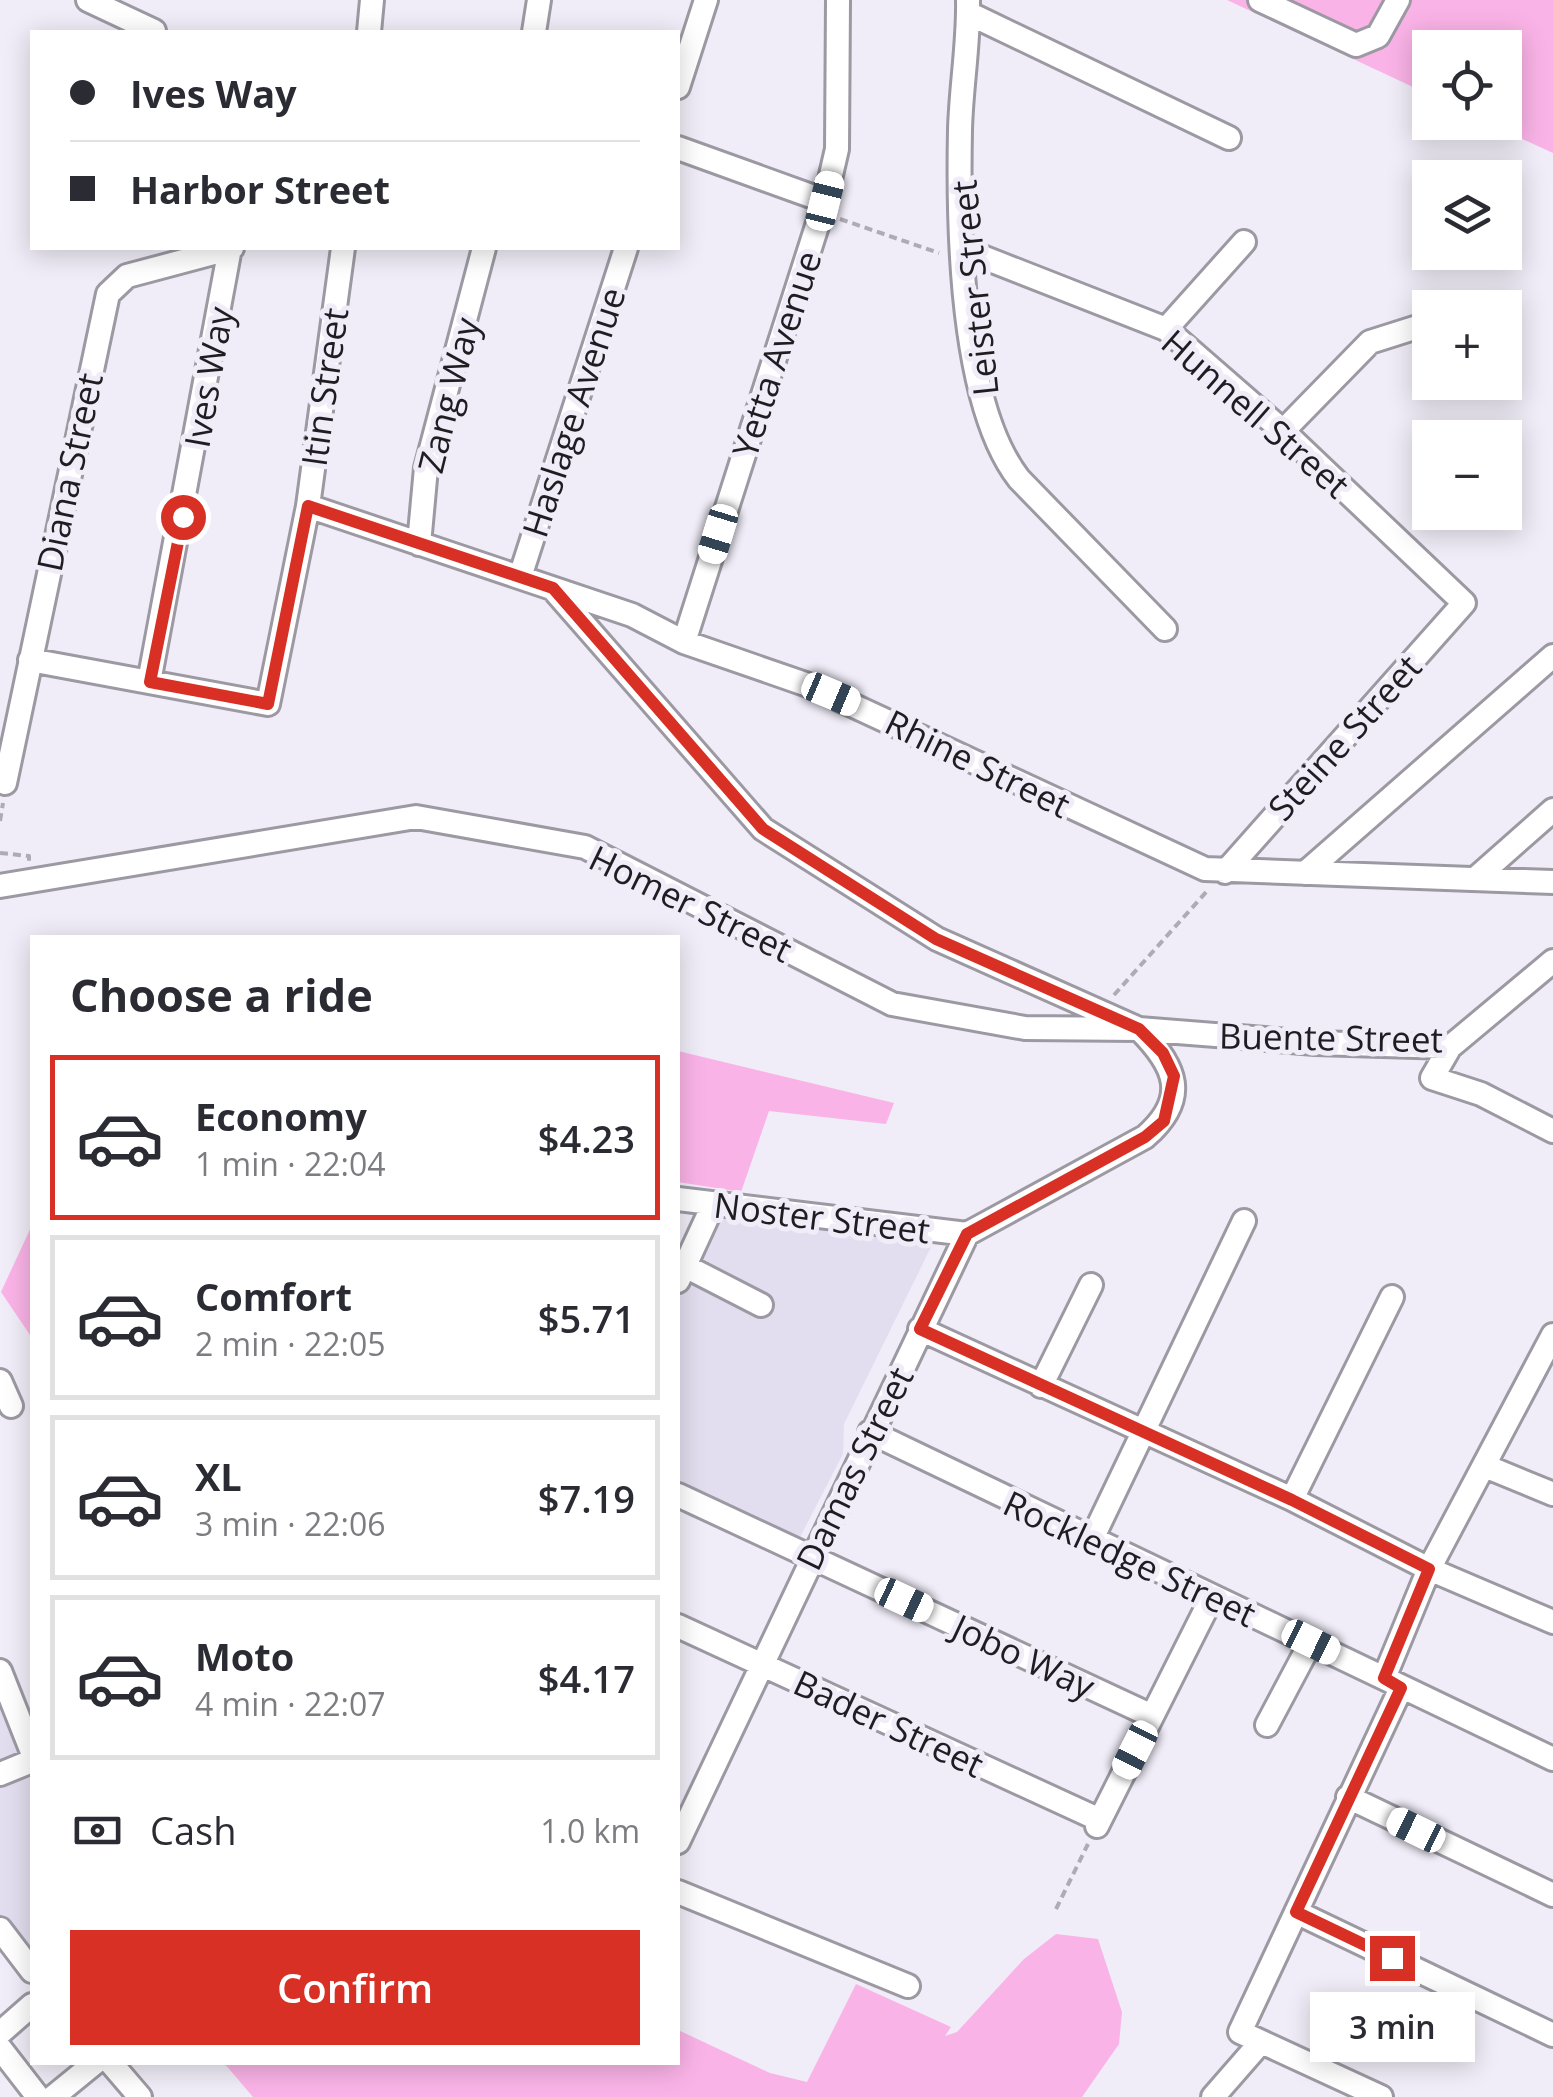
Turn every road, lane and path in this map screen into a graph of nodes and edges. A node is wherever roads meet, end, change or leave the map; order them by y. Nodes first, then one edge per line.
1 (88, 0) edge
2 (372, 0) edge
3 (539, 0) edge
4 (706, 0) edge
5 (838, 0) edge
6 (1260, 0) edge
7 (1398, 0) edge
8 (968, 6) edge
9 (152, 30) edge
10 (369, 30) edge
11 (534, 30) edge
12 (680, 81) edge
13 (1229, 138) dead end
14 (680, 149) edge
15 (823, 207) junction
16 (1244, 242) dead end
17 (224, 250) edge
18 (231, 250) edge
19 (343, 250) edge
20 (483, 250) edge
21 (625, 250) edge
22 (962, 255) junction
23 (1166, 329) junction
24 (1412, 329) edge
25 (1283, 431) junction
26 (308, 506) junction
27 (419, 544) junction
28 (520, 577) junction
29 (553, 588) junction
30 (1464, 603) joint
31 (1165, 628) dead end
32 (684, 642) junction
33 (1553, 656) edge
34 (30, 660) junction
35 (150, 682) junction
36 (5, 784) dead end
37 (1553, 810) edge
38 (1225, 872) junction
39 (1304, 873) junction
40 (1474, 879) junction
41 (1553, 882) edge
42 (0, 886) edge
43 (1553, 961) edge
44 (1101, 1010) junction
45 (1139, 1029) junction
46 (1450, 1047) junction
47 (1553, 1131) edge
48 (680, 1199) edge
49 (714, 1205) junction
50 (1244, 1221) dead end
51 (967, 1234) junction
52 (681, 1274) edge
53 (1091, 1285) dead end
54 (1392, 1296) dead end
55 (762, 1305) dead end
56 (920, 1329) junction
57 (1553, 1334) edge
58 (1546, 1364) edge
59 (0, 1381) edge
60 (1042, 1386) junction
61 (11, 1406) dead end
62 (870, 1432) junction
63 (1140, 1432) junction
64 (1485, 1466) junction
65 (1553, 1494) edge
66 (680, 1496) edge
67 (1292, 1500) junction
68 (1092, 1538) junction
69 (811, 1556) junction
70 (1429, 1569) junction
71 (1212, 1597) junction
72 (1553, 1622) edge
73 (680, 1627) edge
74 (1311, 1642) junction
75 (760, 1663) junction
76 (0, 1671) edge
77 (1393, 1683) junction
78 (1152, 1716) junction
79 (1267, 1726) dead end
80 (30, 1747) edge
81 (1553, 1759) edge
82 (30, 1761) edge
83 (0, 1774) edge
84 (1348, 1797) junction
85 (1098, 1823) junction
86 (680, 1838) edge
87 (680, 1893) edge
88 (1553, 1896) edge
89 (1056, 1909) dead end
90 (1296, 1912) junction
91 (0, 1928) edge
92 (30, 1968) edge
93 (908, 1986) dead end
94 (30, 2008) edge
95 (0, 2032) edge
96 (1553, 2034) edge
97 (1250, 2037) junction
98 (0, 2048) edge
99 (92, 2065) edge
100 (113, 2065) edge
101 (38, 2097) edge
102 (53, 2097) edge
103 (140, 2097) edge
104 (1213, 2097) edge
105 (1380, 2097) edge

1 - 9 street
2 - 10 street
3 - 11 street
4 - 12 street
5 - 15 street, Yetta Avenue
6 - 7 street
8 - 13 street
8 - 22 street, Leister Street
14 - 15 street
15 - 22 path
15 - 32 street, Yetta Avenue
16 - 23 street
17 - 34 street, Diana Street
18 - 35 street, Ives Way
19 - 26 street, Itin Street
20 - 27 street, Zang Way
21 - 28 street, Haslage Avenue
22 - 23 street, Hunnell Street
22 - 31 street, Leister Street
23 - 25 street, Hunnell Street
24 - 25 street
25 - 30 street, Hunnell Street
26 - 27 street, Rhine Street
26 - 35 street, Itin Street
27 - 28 street, Rhine Street
28 - 29 street, Rhine Street
29 - 32 street, Rhine Street
29 - 44 street
30 - 38 street, Steine Street
32 - 38 street, Rhine Street
33 - 39 street
34 - 35 street
34 - 36 street, Diana Street
37 - 40 street
38 - 39 street, Rhine Street
38 - 44 path
39 - 40 street, Rhine Street
40 - 41 street, Rhine Street
42 - 45 street, Homer Street
43 - 46 street, Buente Street
44 - 45 street
45 - 46 street, Buente Street
45 - 51 street
46 - 47 street
48 - 49 street, Noster Street
49 - 51 street, Noster Street
49 - 52 street
50 - 63 street
51 - 56 street, Damas Street
52 - 55 street
53 - 60 street
54 - 67 street
56 - 60 street
56 - 62 street, Damas Street
57 - 58 street
58 - 64 street
59 - 61 street
60 - 63 street
62 - 68 street, Rockledge Street
62 - 69 street, Damas Street
63 - 67 street
63 - 68 street
64 - 65 street
64 - 70 street
66 - 69 street, Jobo Way
67 - 70 street
68 - 71 street, Rockledge Street
69 - 75 street, Damas Street
69 - 78 street, Jobo Way
70 - 72 street
70 - 77 street
71 - 74 street, Rockledge Street
71 - 78 street
73 - 75 street, Bader Street
74 - 77 street, Rockledge Street
74 - 79 street
75 - 85 street, Bader Street
75 - 86 street, Damas Street
76 - 80 street
77 - 81 street, Rockledge Street
77 - 84 street
78 - 85 street
82 - 83 street
84 - 88 street
84 - 90 street
85 - 89 path
87 - 93 street
90 - 96 street
90 - 97 street
91 - 92 street
94 - 95 street
97 - 104 street
97 - 105 street
98 - 101 street
99 - 102 street
100 - 103 street

